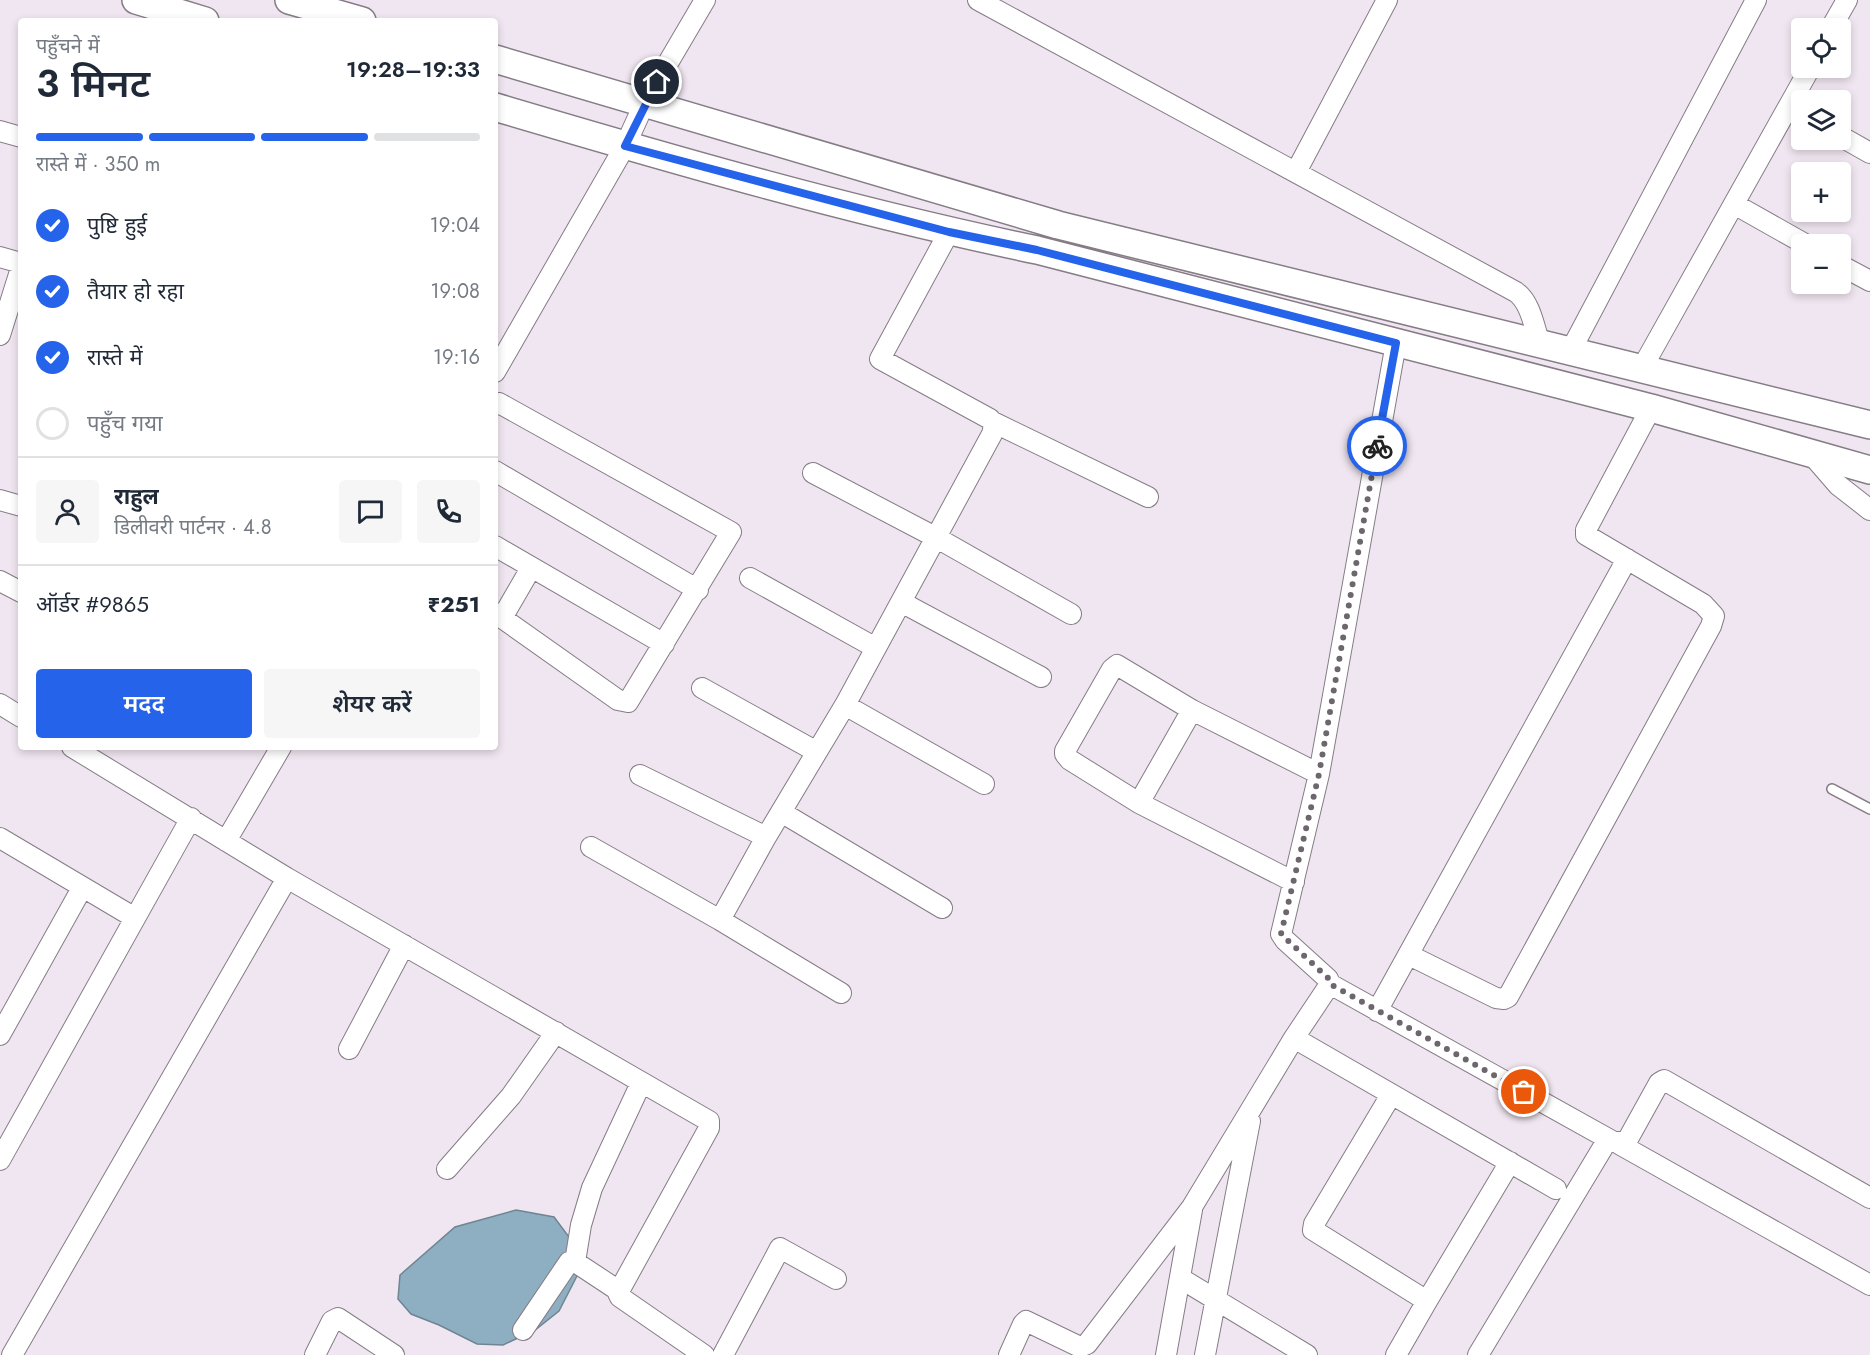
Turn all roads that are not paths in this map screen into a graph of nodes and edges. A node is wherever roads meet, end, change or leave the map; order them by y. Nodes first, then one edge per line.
1 (289, 0) edge
2 (705, 0) edge
3 (978, 0) edge
4 (1387, 0) edge
5 (1756, 0) edge
6 (1847, 0) edge
7 (151, 10) edge
8 (190, 18) edge
9 (352, 18) edge
10 (1837, 18) edge
11 (498, 60) edge
12 (645, 102) junction
13 (498, 108) edge
14 (1791, 115) edge
15 (0, 131) edge
16 (18, 135) edge
17 (1851, 142) edge
18 (625, 146) junction
19 (1870, 153) edge
20 (1296, 172) junction
21 (1734, 204) junction
22 (949, 232) junction
23 (1791, 236) edge
24 (0, 257) edge
25 (18, 262) edge
26 (1851, 271) edge
27 (18, 278) edge
28 (1870, 281) edge
29 (0, 335) edge
30 (1396, 343) junction
31 (1540, 344) junction
32 (1571, 350) junction
33 (498, 367) edge
34 (1642, 368) junction
35 (498, 404) edge
36 (1651, 408) junction
37 (993, 422) junction
38 (1870, 425) edge
39 (1812, 455) junction
40 (1870, 470) edge
41 (498, 473) edge
42 (813, 473) dead end
43 (1148, 497) dead end
44 (0, 500) edge
45 (18, 505) edge
46 (1870, 510) edge
47 (937, 538) junction
48 (498, 548) edge
49 (1628, 559) junction
50 (531, 567) junction
51 (750, 578) dead end
52 (0, 581) edge
53 (18, 590) edge
54 (698, 590) junction
55 (901, 602) junction
56 (1071, 614) dead end
57 (498, 616) edge
58 (664, 644) junction
59 (876, 648) junction
60 (1041, 677) dead end
61 (702, 688) dead end
62 (0, 704) edge
63 (845, 705) junction
64 (1192, 710) junction
65 (18, 715) edge
66 (77, 750) edge
67 (279, 750) edge
68 (817, 752) junction
69 (1319, 774) junction
70 (640, 775) dead end
71 (984, 784) dead end
72 (1832, 789) dead end
73 (1139, 802) junction
74 (1870, 809) edge
75 (781, 812) junction
76 (191, 818) junction
77 (766, 837) junction
78 (0, 838) edge
79 (226, 841) junction
80 (591, 847) dead end
81 (287, 878) junction
82 (1294, 882) junction
83 (82, 888) junction
84 (942, 908) dead end
85 (135, 918) junction
86 (720, 920) junction
87 (404, 945) junction
88 (1409, 955) junction
89 (1330, 984) junction
90 (842, 993) dead end
91 (1377, 1011) junction
92 (556, 1032) junction
93 (0, 1035) edge
94 (1294, 1038) junction
95 (349, 1049) dead end
96 (641, 1083) junction
97 (1391, 1095) junction
98 (1253, 1106) junction
99 (1613, 1141) junction
100 (0, 1160) edge
101 (1510, 1162) junction
102 (447, 1169) dead end
103 (1556, 1189) dead end
104 (1870, 1198) edge
105 (1192, 1207) junction
106 (575, 1262) junction
107 (1180, 1278) junction
108 (836, 1279) dead end
109 (1870, 1285) edge
110 (619, 1291) junction
111 (1216, 1300) junction
112 (1426, 1301) junction
113 (523, 1330) dead end
114 (12, 1355) edge
115 (315, 1355) edge
116 (394, 1355) edge
117 (704, 1355) edge
118 (723, 1355) edge
119 (1009, 1355) edge
120 (1166, 1355) edge
121 (1205, 1355) edge
122 (1307, 1355) edge
123 (1396, 1355) edge
124 (1478, 1355) edge

1 - 9 main road
2 - 12 street
3 - 20 street
4 - 20 street
5 - 32 street
6 - 10 street
7 - 8 main road
11 - 12 main road
12 - 18 street
12 - 31 main road
13 - 18 main road
14 - 21 street
15 - 16 street
17 - 19 street
18 - 22 main road
18 - 33 street
20 - 31 street
21 - 23 street
21 - 34 street
22 - 30 main road
22 - 37 street
24 - 25 street
26 - 28 street
27 - 29 street
30 - 36 main road
30 - 69 street
31 - 32 main road
32 - 34 main road
34 - 38 main road
35 - 54 street
36 - 39 main road
36 - 49 street
37 - 43 street
37 - 47 street
39 - 40 main road
39 - 46 street
41 - 54 street
42 - 47 street
44 - 45 street
47 - 55 street
47 - 56 street
48 - 50 street
49 - 88 street
49 - 88 street
50 - 57 street
50 - 58 street
51 - 59 street
52 - 53 street
54 - 58 street
55 - 59 street
55 - 60 street
57 - 58 street
59 - 63 street
61 - 68 street
62 - 65 street
63 - 68 street
63 - 71 street
64 - 69 street
64 - 73 street
64 - 73 street
66 - 76 street
67 - 79 street
68 - 75 street
69 - 82 street
70 - 77 street
72 - 74 lane
73 - 82 street
75 - 77 street
75 - 84 street
76 - 79 street
76 - 85 street
77 - 86 street
78 - 83 street
79 - 81 street
80 - 86 street
81 - 87 street
81 - 114 street
82 - 89 street
83 - 85 street
83 - 93 street
85 - 100 street
86 - 90 street
87 - 92 street
87 - 95 street
88 - 91 street
89 - 91 street
89 - 94 street
91 - 99 street
92 - 96 street
92 - 102 street
94 - 97 street
94 - 98 street
96 - 106 street
96 - 110 street
97 - 101 street
97 - 112 street
98 - 105 street
98 - 111 street
99 - 104 street
99 - 109 street
99 - 124 street
101 - 103 street
101 - 112 street
105 - 107 street
105 - 119 street
106 - 110 street
106 - 113 street
107 - 111 street
107 - 120 street
108 - 118 street
110 - 117 street
111 - 121 street
111 - 122 street
112 - 123 street
115 - 116 street

